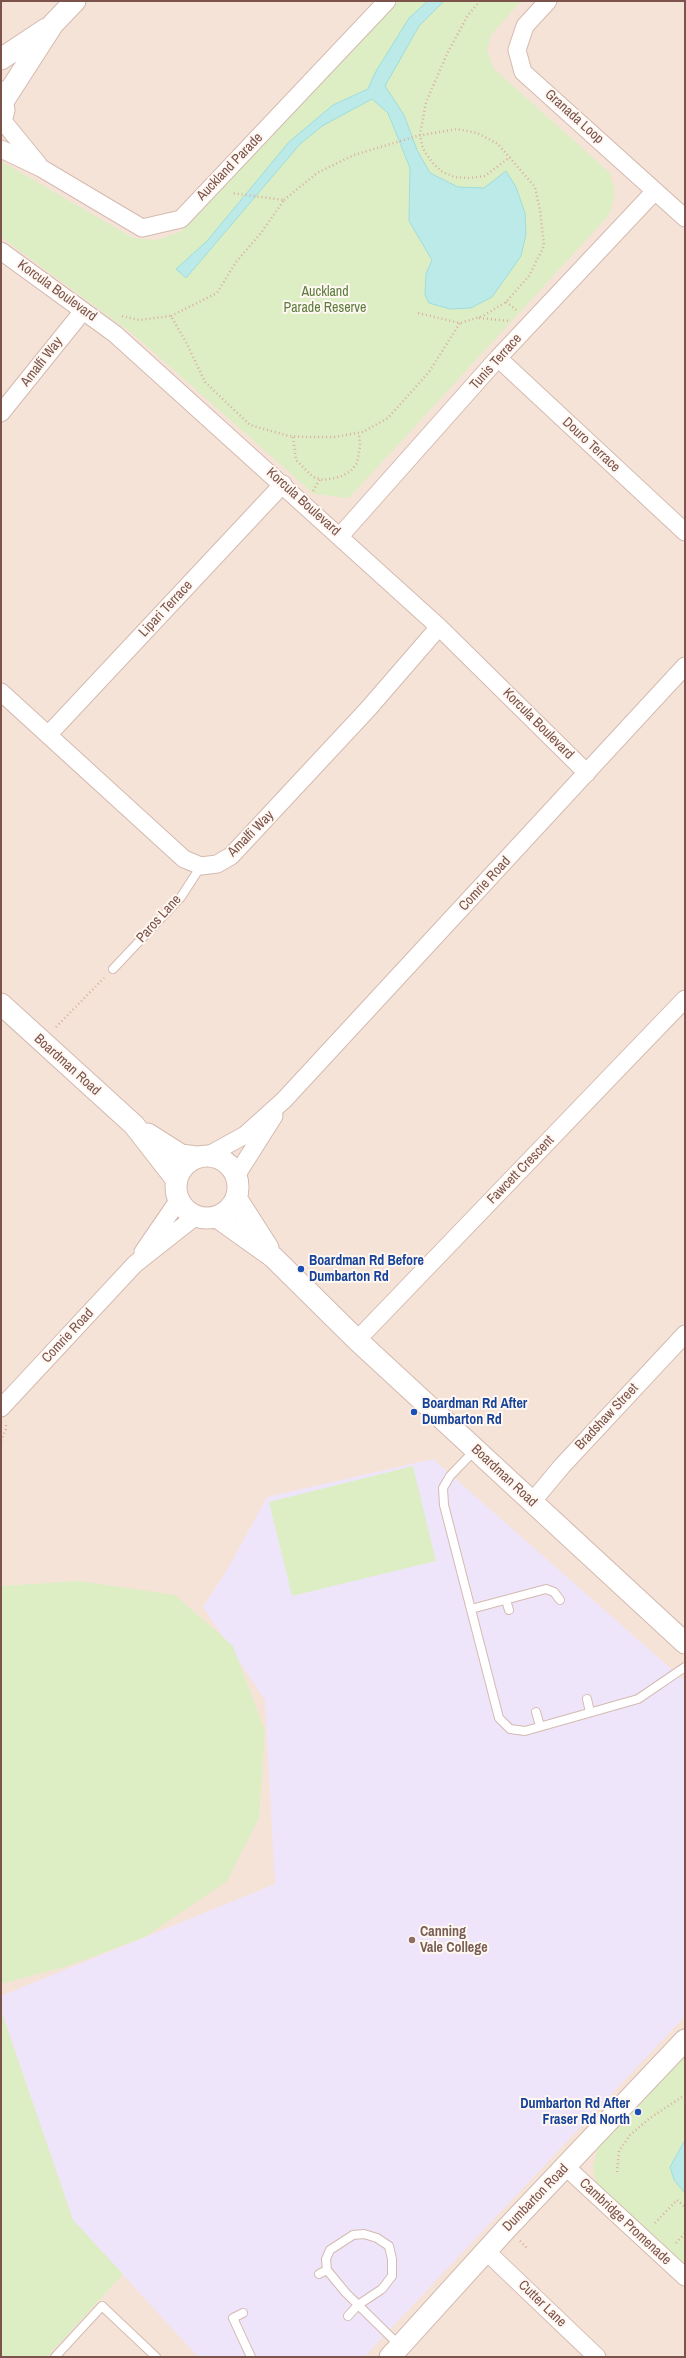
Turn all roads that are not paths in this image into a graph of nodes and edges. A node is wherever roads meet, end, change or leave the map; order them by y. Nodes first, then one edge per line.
1 (75, 1) edge
2 (387, 1) edge
3 (548, 1) edge
4 (53, 24) junction
5 (1, 59) edge
6 (2, 108) edge
7 (1, 149) edge
8 (41, 168) junction
9 (655, 191) junction
10 (685, 218) edge
11 (1, 251) edge
12 (83, 311) junction
13 (498, 358) junction
14 (1, 413) edge
15 (283, 484) junction
16 (685, 532) edge
17 (340, 536) junction
18 (439, 627) junction
19 (685, 666) edge
20 (1, 692) edge
21 (48, 735) junction
22 (588, 773) junction
23 (201, 866) junction
24 (113, 969) road end
25 (685, 999) edge
26 (1, 1004) edge
27 (284, 1100) junction
28 (134, 1125) junction
29 (202, 1156) junction
30 (236, 1176) junction
31 (176, 1179) junction
32 (236, 1198) junction
33 (178, 1201) junction
34 (196, 1216) junction
35 (217, 1217) junction
36 (273, 1257) junction
37 (135, 1264) junction
38 (685, 1334) edge
39 (357, 1340) junction
40 (1, 1408) edge
41 (475, 1450) junction
42 (532, 1502) junction
43 (506, 1600) junction
44 (560, 1600) dead end
45 (471, 1609) junction
46 (509, 1610) dead end
47 (685, 1643) edge
48 (685, 1667) edge
49 (587, 1699) dead end
50 (536, 1712) dead end
51 (590, 1712) junction
52 (540, 1726) junction
53 (685, 2040) edge
54 (566, 2167) junction
55 (486, 2251) junction
56 (327, 2270) junction
57 (319, 2274) dead end
58 (685, 2277) edge
59 (358, 2305) junction
60 (243, 2313) dead end
61 (348, 2316) dead end
62 (395, 2351) edge
63 (55, 2357) edge
64 (156, 2357) edge
65 (251, 2357) edge
66 (597, 2357) edge

1 - 4 street
2 - 8 street, Auckland Parade
3 - 9 street, Granada Loop
4 - 5 street
4 - 6 street
6 - 8 street, Auckland Parade
7 - 8 street, Auckland Parade
9 - 10 street, Granada Loop
9 - 13 street, Tunis Terrace
11 - 12 street, Korcula Boulevard
12 - 14 street, Amalfi Way
12 - 15 street, Korcula Boulevard
13 - 16 street, Douro Terrace
13 - 17 street, Tunis Terrace
15 - 17 street, Korcula Boulevard
15 - 21 street, Lipari Terrace
17 - 18 street, Korcula Boulevard
18 - 22 street, Korcula Boulevard
18 - 23 street, Amalfi Way
19 - 22 street, Comrie Road
20 - 21 street
21 - 23 street
22 - 27 street, Comrie Road
23 - 24 lane, Paros Lane
25 - 39 street, Fawcett Crescent
26 - 28 street, Boardman Road
27 - 29 street, Comrie Road
27 - 30 street, Comrie Road
28 - 29 street, Boardman Road
28 - 31 street, Boardman Road
29 - 30 street, Boardman Road
29 - 31 street
30 - 32 street
31 - 33 street
32 - 35 street
32 - 36 street, Boardman Road
33 - 34 street
33 - 37 street, Comrie Road
34 - 35 street
34 - 37 street, Comrie Road
35 - 36 street, Boardman Road
36 - 39 street, Boardman Road
37 - 40 street, Comrie Road
38 - 42 street, Bradshaw Street
39 - 41 street, Boardman Road
41 - 42 street, Boardman Road
41 - 45 lane
42 - 47 street, Boardman Road
43 - 44 lane
43 - 45 lane
43 - 46 lane
45 - 52 lane
48 - 51 lane
49 - 51 lane
50 - 52 lane
51 - 52 lane
53 - 54 street, Dumbarton Road
54 - 55 street, Dumbarton Road
54 - 58 street, Cambridge Promenade
55 - 62 street, Dumbarton Road
55 - 66 street, Cutter Lane
56 - 57 lane
56 - 59 lane
56 - 59 lane
59 - 61 lane
59 - 62 lane
60 - 65 lane
63 - 64 lane

